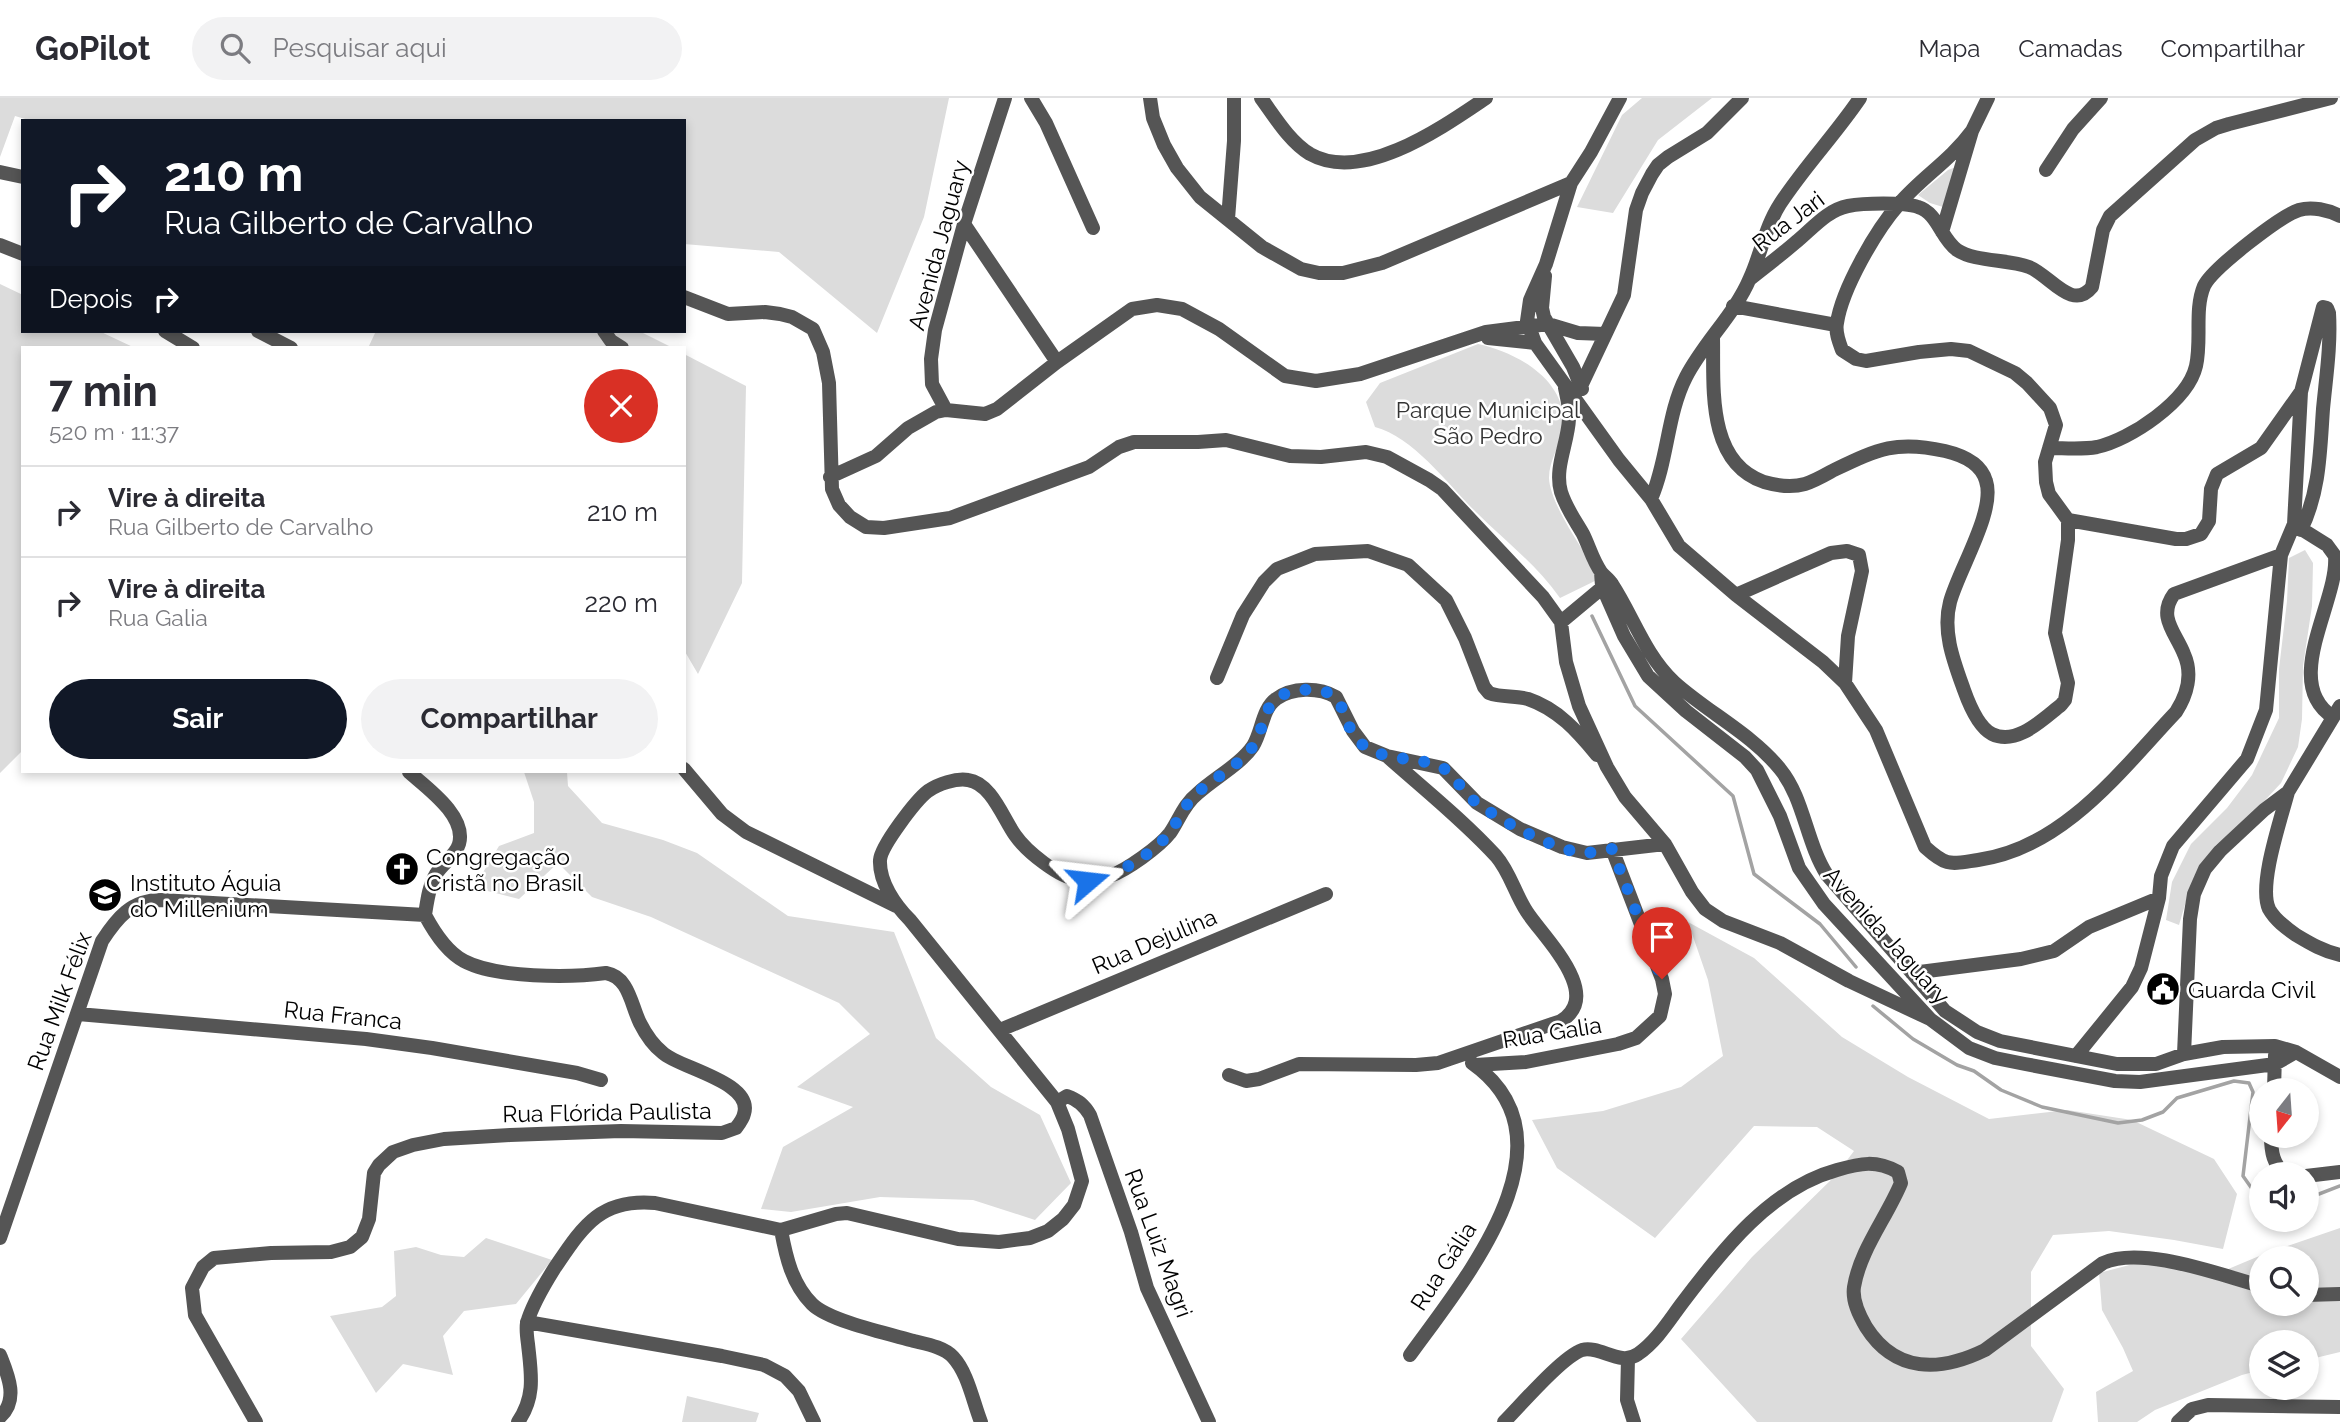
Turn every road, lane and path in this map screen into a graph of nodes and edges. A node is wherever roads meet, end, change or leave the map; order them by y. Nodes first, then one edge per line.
1 (1004, 98) edge
2 (1031, 98) edge
3 (1150, 98) edge
4 (1234, 98) edge
5 (1261, 98) edge
6 (1486, 98) edge
7 (1620, 98) edge
8 (1742, 98) edge
9 (1860, 98) edge
10 (1988, 98) edge
11 (2101, 98) edge
12 (2331, 98) edge
13 (1972, 131) junction
14 (2046, 170) dead end
15 (0, 172) edge
16 (21, 177) edge
17 (1571, 183) junction
18 (1897, 205) junction
19 (2340, 216) edge
20 (1228, 219) junction
21 (964, 225) junction
22 (1093, 228) dead end
23 (1942, 232) junction
24 (0, 245) edge
25 (21, 253) edge
26 (1546, 264) junction
27 (1750, 279) junction
28 (686, 298) edge
29 (1733, 306) junction
30 (1527, 311) junction
31 (1548, 324) junction
32 (1836, 325) junction
33 (1529, 328) junction
34 (1486, 332) junction
35 (175, 333) edge
36 (262, 333) edge
37 (605, 333) edge
38 (1605, 334) junction
39 (1713, 337) junction
40 (1466, 339) junction
41 (1535, 343) junction
42 (191, 346) edge
43 (287, 346) edge
44 (619, 346) edge
45 (1057, 362) junction
46 (1573, 368) junction
47 (1559, 376) junction
48 (2301, 392) junction
49 (1582, 396) junction
50 (946, 410) junction
51 (1573, 434) junction
52 (1601, 435) junction
53 (2049, 448) junction
54 (1563, 453) junction
55 (1619, 460) junction
56 (830, 477) junction
57 (1651, 499) junction
58 (2068, 520) junction
59 (2298, 527) junction
60 (2281, 555) junction
61 (1605, 580) junction
62 (1735, 595) junction
63 (1560, 622) junction
64 (1217, 678) dead end
65 (1845, 683) junction
66 (2336, 711) edge
67 (1752, 742) junction
68 (1739, 753) junction
69 (1387, 756) junction
70 (1607, 767) junction
71 (686, 771) edge
72 (410, 773) edge
73 (2288, 792) junction
74 (1665, 844) junction
75 (1612, 849) junction
76 (1326, 894) dead end
77 (2159, 898) junction
78 (896, 906) junction
79 (425, 915) junction
80 (2340, 955) edge
81 (1912, 973) junction
82 (78, 1014) junction
83 (1930, 1019) junction
84 (1000, 1030) junction
85 (2275, 1046) junction
86 (2040, 1049) junction
87 (2296, 1052) junction
88 (1459, 1055) junction
89 (2184, 1055) junction
90 (2077, 1056) junction
91 (2025, 1064) junction
92 (2275, 1064) junction
93 (1475, 1065) junction
94 (1229, 1076) dead end
95 (2340, 1077) edge
96 (2274, 1078) edge
97 (601, 1080) dead end
98 (1057, 1102) junction
99 (2340, 1172) edge
100 (2319, 1174) edge
101 (781, 1230) junction
102 (0, 1238) edge
103 (2249, 1283) edge
104 (2340, 1294) edge
105 (2319, 1295) edge
106 (527, 1322) junction
107 (1410, 1354) dead end
108 (0, 1355) edge
109 (1634, 1355) junction
110 (3, 1370) edge
111 (2340, 1407) edge
112 (0, 1417) edge
113 (256, 1422) edge
114 (518, 1422) edge
115 (814, 1422) edge
116 (981, 1422) edge
117 (1209, 1422) edge
118 (1504, 1422) edge
119 (1634, 1422) edge
120 (2178, 1422) edge

1 - 21 street, Avenida Jaguary
2 - 22 street
3 - 20 street
4 - 20 street
5 - 6 street
7 - 17 street
8 - 38 street
9 - 27 street
10 - 13 street
11 - 14 street
12 - 23 street, Rua Jari
13 - 18 street
13 - 23 street
15 - 16 street
17 - 20 street
17 - 26 street
18 - 23 street, Rua Jari
18 - 27 street, Rua Jari
18 - 32 street
19 - 53 street
21 - 45 street
21 - 50 street, Avenida Jaguary
24 - 25 street
26 - 30 street
26 - 31 street
27 - 29 street
28 - 56 street
29 - 32 street
29 - 39 street
30 - 33 street
30 - 34 street
31 - 33 street
31 - 38 street
31 - 46 street
32 - 53 street
33 - 34 street
33 - 41 street
34 - 40 street
35 - 42 street
36 - 43 street
37 - 44 street
38 - 49 street
39 - 57 street
39 - 58 street
40 - 41 street
40 - 45 street
41 - 47 street
45 - 50 street
46 - 47 street
46 - 49 street
47 - 49 street
47 - 54 street, Avenida Jaguary
48 - 58 street
48 - 59 street
48 - 59 street
49 - 51 street
49 - 52 street
49 - 55 street
50 - 56 street
51 - 52 street
51 - 54 street
52 - 55 street
53 - 58 street
54 - 61 street, Avenida Jaguary
55 - 57 street
56 - 63 street
57 - 62 street
59 - 60 street
59 - 66 street
60 - 65 street
60 - 77 street
61 - 63 street
61 - 67 street, Avenida Jaguary
61 - 68 street, Avenida Jaguary
62 - 65 street
62 - 65 street
63 - 70 street
64 - 70 street
66 - 73 street
67 - 68 street
67 - 81 street, Avenida Jaguary
68 - 83 street, Avenida Jaguary
69 - 75 street
69 - 78 street
69 - 88 street
70 - 74 street
71 - 78 street
72 - 79 street
73 - 80 street
73 - 89 street
74 - 75 street
74 - 83 street
75 - 93 street, Rua Galia
76 - 84 street, Rua Dejulina
77 - 81 street
77 - 90 street
78 - 84 street
79 - 82 street, Rua Milk Félix
79 - 113 street, Rua Flórida Paulista
81 - 86 street, Avenida Jaguary
82 - 97 street, Rua Franca
82 - 102 street, Rua Milk Félix
83 - 91 street, Avenida Jaguary
84 - 98 street
85 - 87 street, Avenida Jaguary
85 - 89 street, Avenida Jaguary
85 - 92 street
86 - 90 street, Avenida Jaguary
86 - 91 street
87 - 92 street, Avenida Jaguary
87 - 95 street, Avenida Jaguary
88 - 93 street, Rua Gália
88 - 94 street
89 - 90 street, Avenida Jaguary
91 - 92 street, Avenida Jaguary
92 - 96 street
93 - 107 street, Rua Gália
98 - 101 street
98 - 117 street, Rua Luiz Magri
99 - 100 street
101 - 106 street
101 - 116 street
103 - 109 street
104 - 105 street
106 - 114 street
106 - 115 street
108 - 110 street
109 - 118 street
109 - 119 street
110 - 112 street
111 - 120 street

